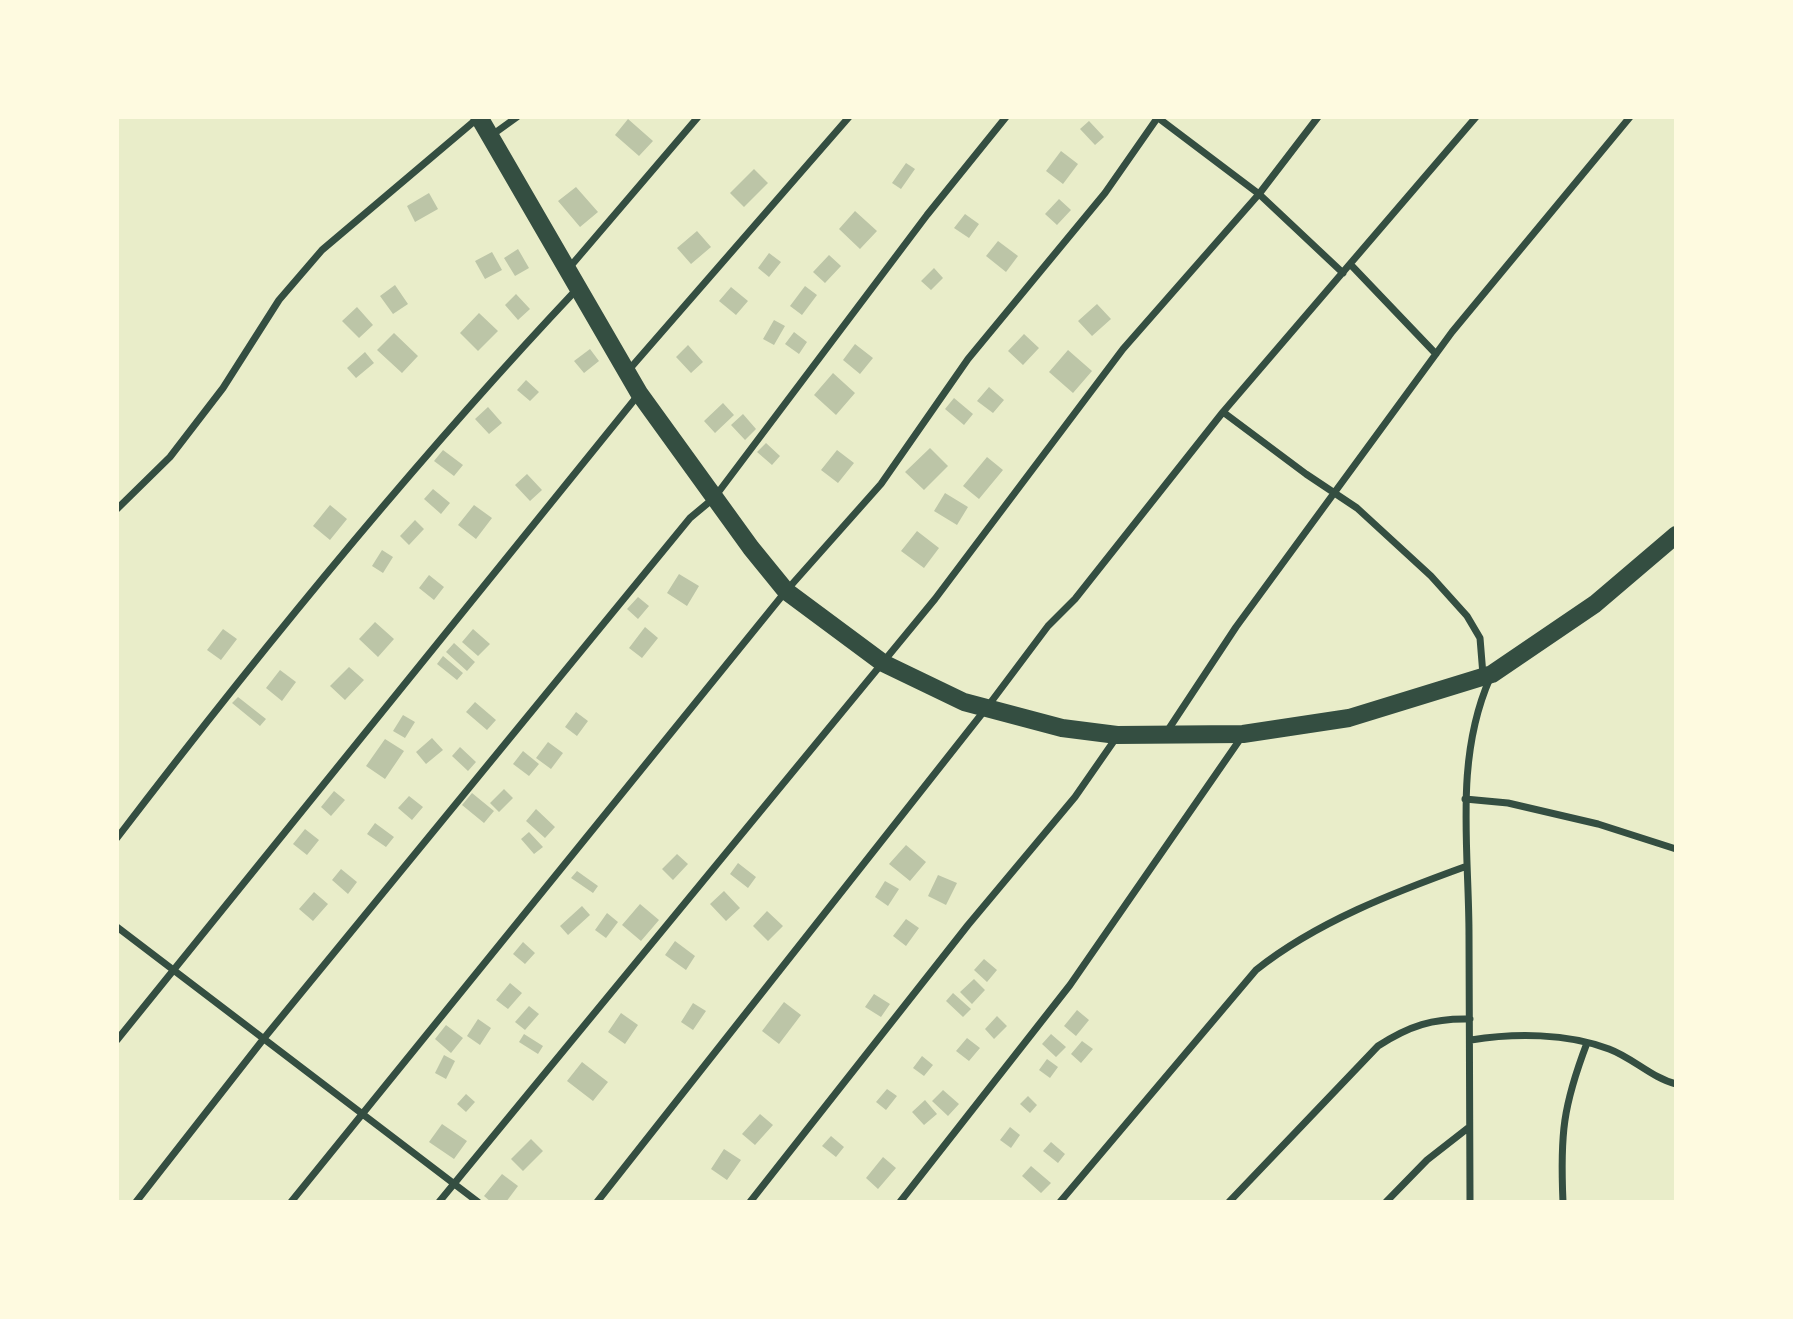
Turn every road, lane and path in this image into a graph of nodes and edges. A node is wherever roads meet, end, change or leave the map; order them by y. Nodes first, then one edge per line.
1 (479, 117) edge
2 (517, 117) edge
3 (698, 117) edge
4 (849, 117) edge
5 (1006, 117) edge
6 (1318, 117) edge
7 (1476, 117) edge
8 (1630, 117) edge
9 (1158, 118) edge
10 (491, 136) junction
11 (1259, 194) junction
12 (1351, 265) junction
13 (566, 271) junction
14 (1343, 273) junction
15 (577, 289) junction
16 (1436, 354) junction
17 (626, 372) junction
18 (639, 393) junction
19 (1223, 412) junction
20 (1335, 494) junction
21 (715, 498) junction
22 (117, 509) edge
23 (1676, 535) edge
24 (786, 591) junction
25 (883, 663) junction
26 (1488, 675) junction
27 (988, 706) junction
28 (1117, 734) junction
29 (1243, 734) junction
30 (1164, 736) junction
31 (1465, 800) junction
32 (117, 838) edge
33 (1676, 849) edge
34 (1467, 866) junction
35 (117, 927) edge
36 (173, 968) junction
37 (1470, 1019) junction
38 (265, 1037) junction
39 (117, 1040) edge
40 (1471, 1040) junction
41 (1587, 1043) junction
42 (1676, 1084) edge
43 (363, 1114) junction
44 (1468, 1128) junction
45 (452, 1183) junction
46 (136, 1202) edge
47 (291, 1202) edge
48 (439, 1202) edge
49 (478, 1202) edge
50 (597, 1202) edge
51 (750, 1202) edge
52 (900, 1202) edge
53 (1060, 1202) edge
54 (1229, 1202) edge
55 (1386, 1202) edge
56 (1470, 1202) edge
57 (1563, 1202) edge

1 - 10 highway
1 - 22 street
2 - 10 street
3 - 13 street
4 - 17 street
5 - 21 street
6 - 11 street
7 - 12 street
8 - 16 street
9 - 11 street
9 - 24 street
10 - 13 highway
11 - 14 street
11 - 25 street
12 - 14 street
12 - 16 street
13 - 15 highway
14 - 19 street
15 - 17 highway
15 - 32 street
16 - 20 street
17 - 18 highway
18 - 21 highway
18 - 36 street
19 - 20 street
19 - 27 street
20 - 26 street
20 - 30 street
21 - 24 highway
21 - 38 street
23 - 26 highway
24 - 25 highway
24 - 43 street
25 - 27 highway
25 - 45 street
26 - 29 highway
26 - 31 street
27 - 28 highway
27 - 50 street
28 - 30 highway
28 - 51 street
29 - 30 highway
29 - 52 street
31 - 33 street
31 - 34 street
34 - 37 street
34 - 53 street
35 - 36 street
36 - 38 street
36 - 39 street
37 - 40 street
37 - 54 street
38 - 43 street
38 - 46 street
40 - 41 street
40 - 44 street
41 - 42 street
41 - 57 street
43 - 45 street
43 - 47 street
44 - 55 street
44 - 56 street
45 - 48 street
45 - 49 street

